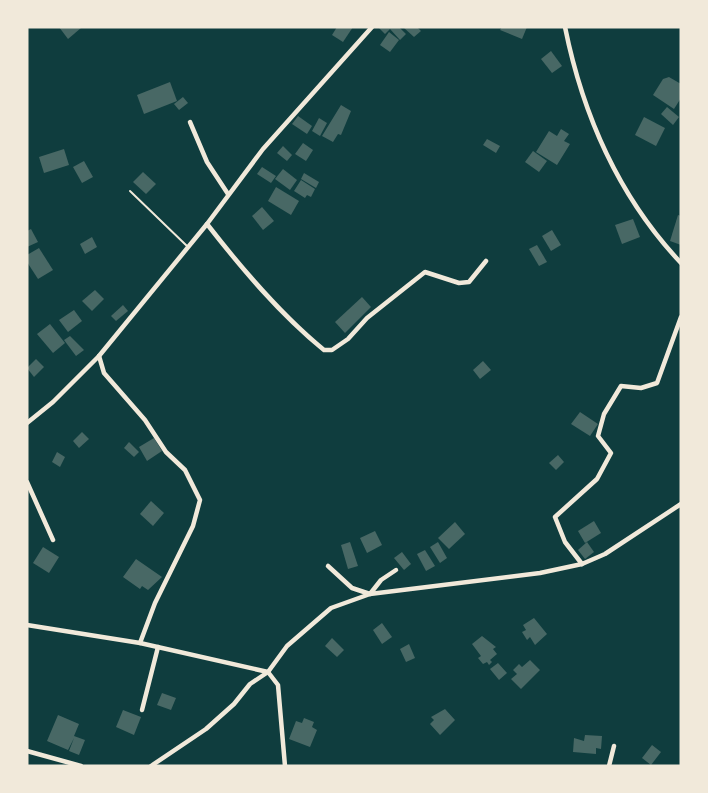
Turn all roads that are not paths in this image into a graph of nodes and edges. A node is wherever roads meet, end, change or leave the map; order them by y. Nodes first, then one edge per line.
1 (372, 27) edge
2 (565, 27) edge
3 (190, 122) dead end
4 (130, 191) dead end
5 (228, 194) junction
6 (207, 224) junction
7 (188, 247) junction
8 (486, 261) dead end
9 (681, 263) edge
10 (681, 317) edge
11 (99, 356) junction
12 (27, 423) edge
13 (27, 482) edge
14 (681, 504) edge
15 (53, 540) dead end
16 (582, 564) junction
17 (328, 566) dead end
18 (396, 570) dead end
19 (370, 594) junction
20 (27, 625) edge
21 (140, 643) junction
22 (158, 647) junction
23 (268, 672) junction
24 (142, 710) dead end
25 (614, 746) dead end
26 (27, 751) edge
27 (81, 766) edge
28 (151, 766) edge
29 (285, 766) edge
30 (609, 766) edge

1 - 5 street
2 - 9 street
3 - 5 street
4 - 7 lane
5 - 6 street
6 - 7 street
6 - 8 street
7 - 11 street
10 - 16 street
11 - 12 street
11 - 21 street
13 - 15 street
14 - 16 street
16 - 19 street
17 - 19 street
18 - 19 street
19 - 23 street
20 - 21 street
21 - 22 street
22 - 23 street
22 - 24 street
23 - 28 street
23 - 29 street
25 - 30 street
26 - 27 street

